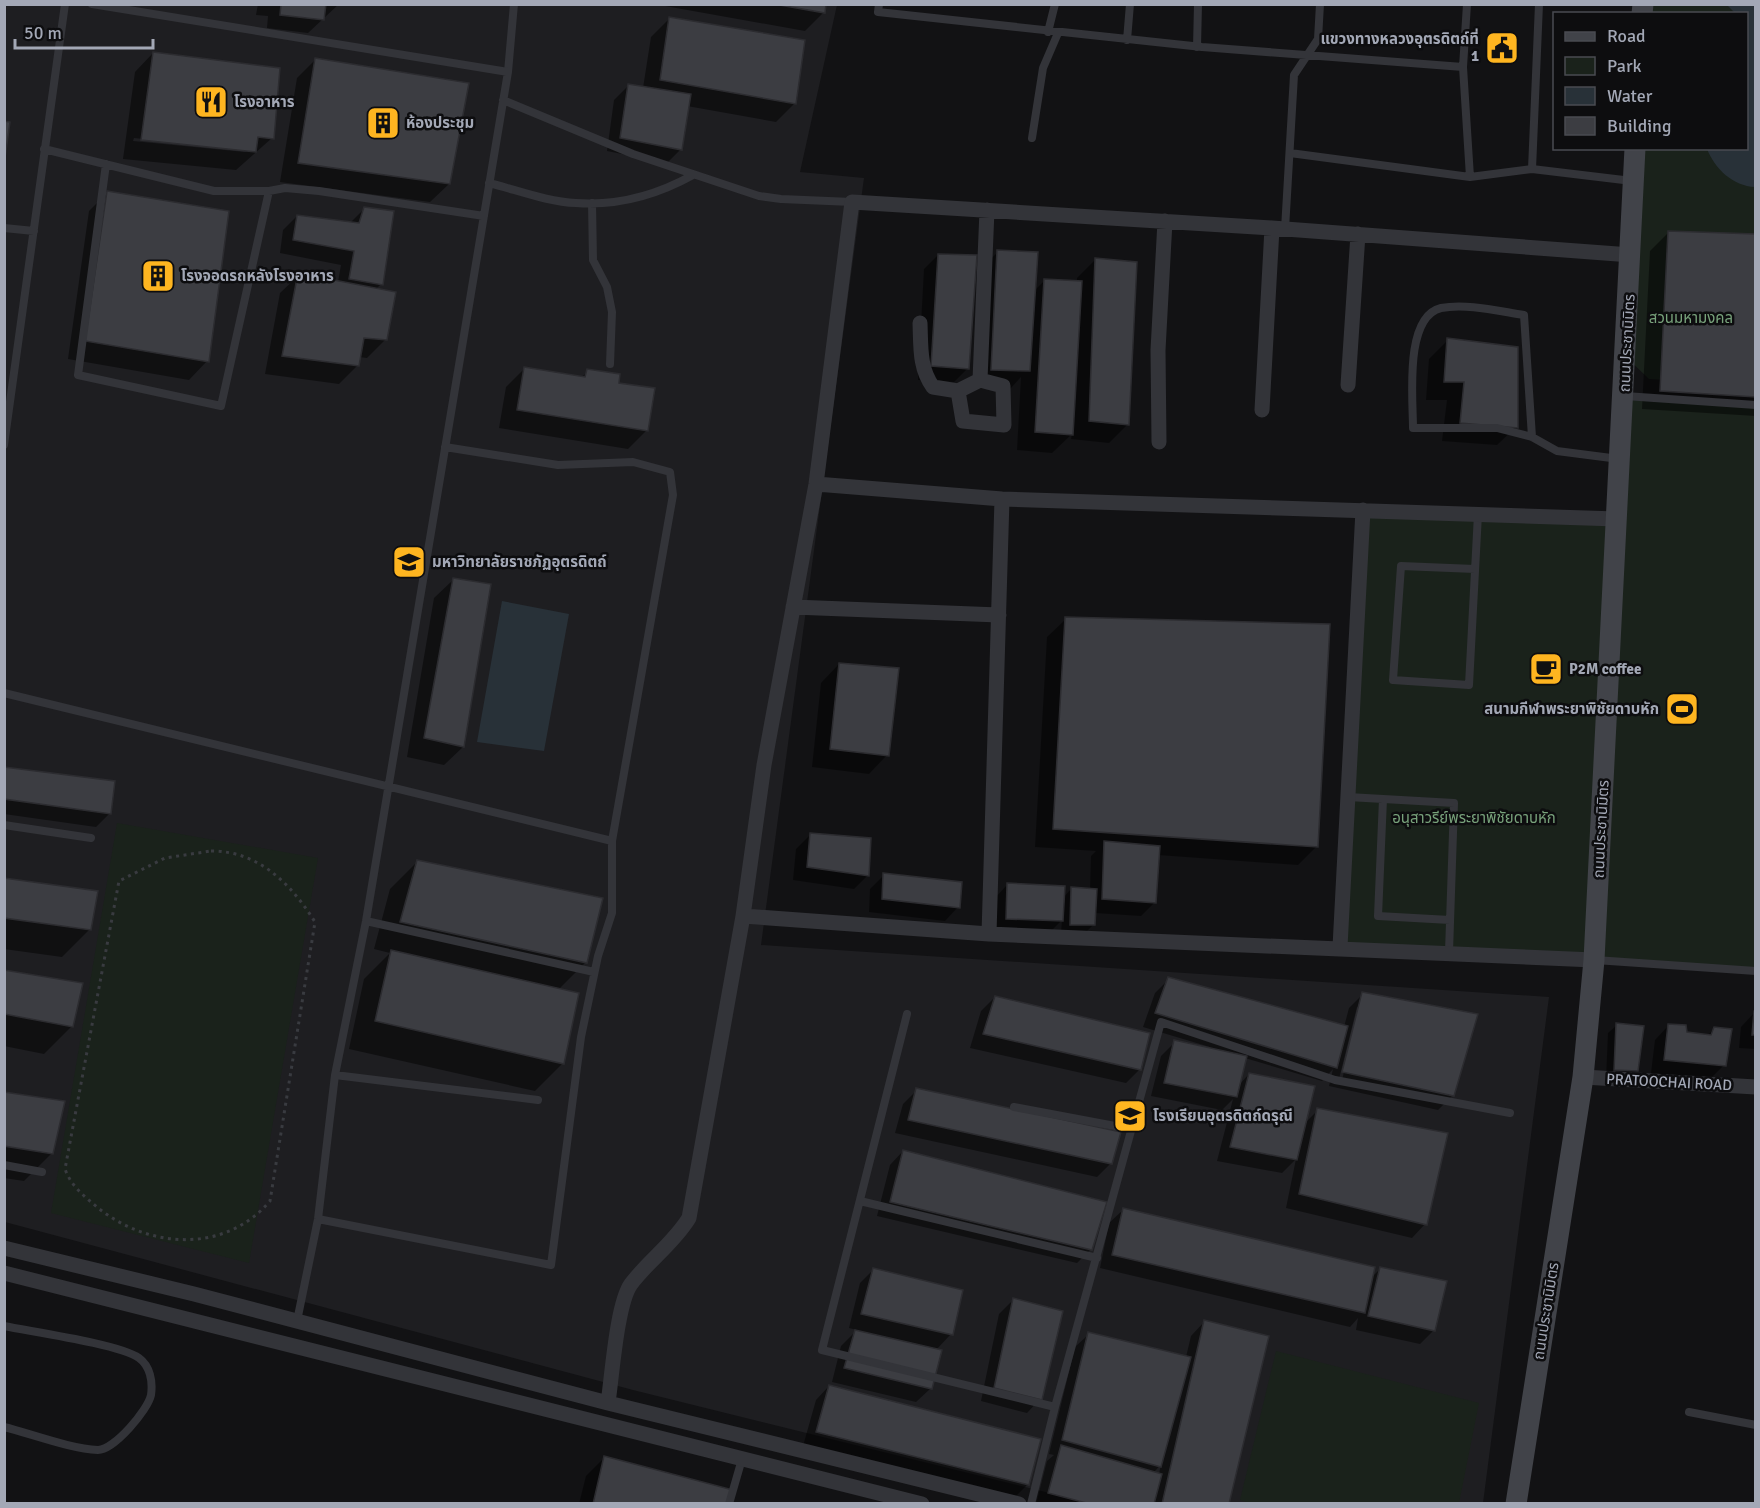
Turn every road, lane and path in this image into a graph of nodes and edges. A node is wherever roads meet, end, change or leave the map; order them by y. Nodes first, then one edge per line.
1 (65, 4) edge
2 (92, 4) edge
3 (514, 4) edge
4 (879, 4) edge
5 (1055, 4) edge
6 (1130, 4) edge
7 (1198, 4) edge
8 (1320, 4) edge
9 (1467, 4) edge
10 (1539, 4) edge
11 (1048, 32) junction
12 (1058, 33) junction
13 (1127, 40) junction
14 (1197, 47) junction
15 (1306, 56) junction
16 (1463, 67) junction
17 (508, 72) junction
18 (503, 100) junction
19 (1032, 138) dead end
20 (44, 149) junction
21 (1635, 150) edge
22 (1290, 153) junction
23 (106, 164) junction
24 (1532, 169) junction
25 (693, 175) junction
26 (1470, 177) junction
27 (1633, 181) junction
28 (489, 183) junction
29 (269, 191) junction
30 (592, 202) junction
31 (852, 202) junction
32 (987, 210) junction
33 (484, 216) junction
34 (1165, 221) junction
35 (4, 228) edge
36 (1279, 228) junction
37 (34, 231) junction
38 (1358, 234) junction
39 (1631, 255) junction
40 (920, 323) dead end
41 (610, 364) dead end
42 (980, 380) junction
43 (1348, 385) dead end
44 (958, 391) junction
45 (1624, 396) junction
46 (1755, 405) edge
47 (1262, 410) dead end
48 (1532, 437) junction
49 (1159, 442) dead end
50 (4, 445) edge
51 (445, 447) junction
52 (1621, 459) junction
53 (816, 484) junction
54 (1002, 499) junction
55 (1363, 510) junction
56 (1478, 514) junction
57 (1617, 519) junction
58 (1475, 569) junction
59 (793, 607) junction
60 (999, 615) junction
61 (4, 693) edge
62 (388, 785) junction
63 (1348, 797) junction
64 (1383, 799) junction
65 (4, 825) edge
66 (91, 838) dead end
67 (612, 841) junction
68 (119, 881) joint
69 (743, 916) junction
70 (1450, 920) junction
71 (366, 921) junction
72 (989, 934) junction
73 (1340, 947) junction
74 (1449, 952) junction
75 (1594, 960) junction
76 (1755, 971) edge
77 (594, 972) junction
78 (907, 1014) dead end
79 (334, 1075) junction
80 (1583, 1077) junction
81 (1755, 1087) edge
82 (538, 1100) dead end
83 (1014, 1107) dead end
84 (1510, 1113) dead end
85 (1131, 1129) junction
86 (4, 1165) edge
87 (42, 1172) dead end
88 (860, 1200) junction
89 (318, 1219) junction
90 (4, 1248) edge
91 (1097, 1258) junction
92 (4, 1273) edge
93 (194, 1294) junction
94 (188, 1318) junction
95 (297, 1320) junction
96 (4, 1326) edge
97 (608, 1402) junction
98 (1055, 1407) junction
99 (1689, 1412) dead end
100 (1755, 1425) edge
101 (4, 1427) edge
102 (742, 1459) junction
103 (729, 1503) edge
104 (922, 1503) edge
105 (1019, 1503) edge
106 (1031, 1503) edge
107 (1516, 1503) edge

1 - 20 lane
2 - 17 lane
3 - 17 lane
4 - 11 lane
5 - 11 lane
6 - 13 lane
7 - 14 lane
8 - 15 lane
9 - 16 lane
10 - 24 lane
11 - 12 lane
12 - 13 lane
12 - 19 lane
13 - 14 lane
14 - 15 lane
15 - 16 lane
15 - 22 lane
16 - 26 lane
17 - 18 lane
18 - 25 lane
18 - 28 lane
20 - 23 lane
20 - 37 lane
21 - 27 main road, ถนนประชานิมิตร
22 - 26 lane
22 - 36 lane
23 - 29 lane
23 - 29 lane
24 - 26 lane
24 - 27 lane
25 - 30 lane
25 - 31 lane
27 - 39 main road, ถนนประชานิมิตร
28 - 30 lane
28 - 33 lane
29 - 33 lane
30 - 41 lane
31 - 32 street
31 - 53 street
32 - 34 street
32 - 42 street
33 - 51 lane
34 - 36 street
34 - 49 street
35 - 37 lane
36 - 38 street
36 - 47 street
37 - 50 lane
38 - 39 street
38 - 43 street
39 - 45 main road, ถนนประชานิมิตร
40 - 44 street
42 - 44 street
42 - 44 street
45 - 46 lane
45 - 52 main road, ถนนประชานิมิตร
48 - 48 lane
48 - 52 lane
51 - 62 lane
51 - 67 lane
52 - 57 main road, ถนนประชานิมิตร
53 - 54 street
53 - 59 street
54 - 55 street
54 - 60 street
55 - 56 street
55 - 63 street
56 - 57 street
56 - 58 lane
57 - 75 main road, ถนนประชานิมิตร
58 - 58 lane
59 - 60 street
59 - 69 street
60 - 72 street
61 - 62 lane
62 - 67 lane
62 - 71 lane
63 - 64 lane
63 - 73 street
64 - 70 lane
64 - 70 lane
65 - 66 lane
67 - 77 lane
68 - 68 path
69 - 72 street
69 - 97 street
70 - 74 lane
71 - 77 lane
71 - 79 lane
72 - 73 street
73 - 74 street
74 - 75 street
75 - 76 lane
75 - 80 main road, ถนนประชานิมิตร
77 - 89 lane
78 - 88 lane
79 - 82 lane
79 - 89 lane
80 - 81 street, PRATOOCHAI ROAD
80 - 107 main road, ถนนประชานิมิตร
83 - 85 lane
84 - 85 lane
85 - 91 lane
86 - 87 lane
88 - 91 lane
88 - 98 lane
89 - 95 lane
90 - 93 street
91 - 98 lane
92 - 94 street
93 - 94 street
93 - 95 street
94 - 102 street
95 - 97 street
96 - 101 lane
97 - 105 street
98 - 106 lane
99 - 100 lane
102 - 103 lane
102 - 104 street

